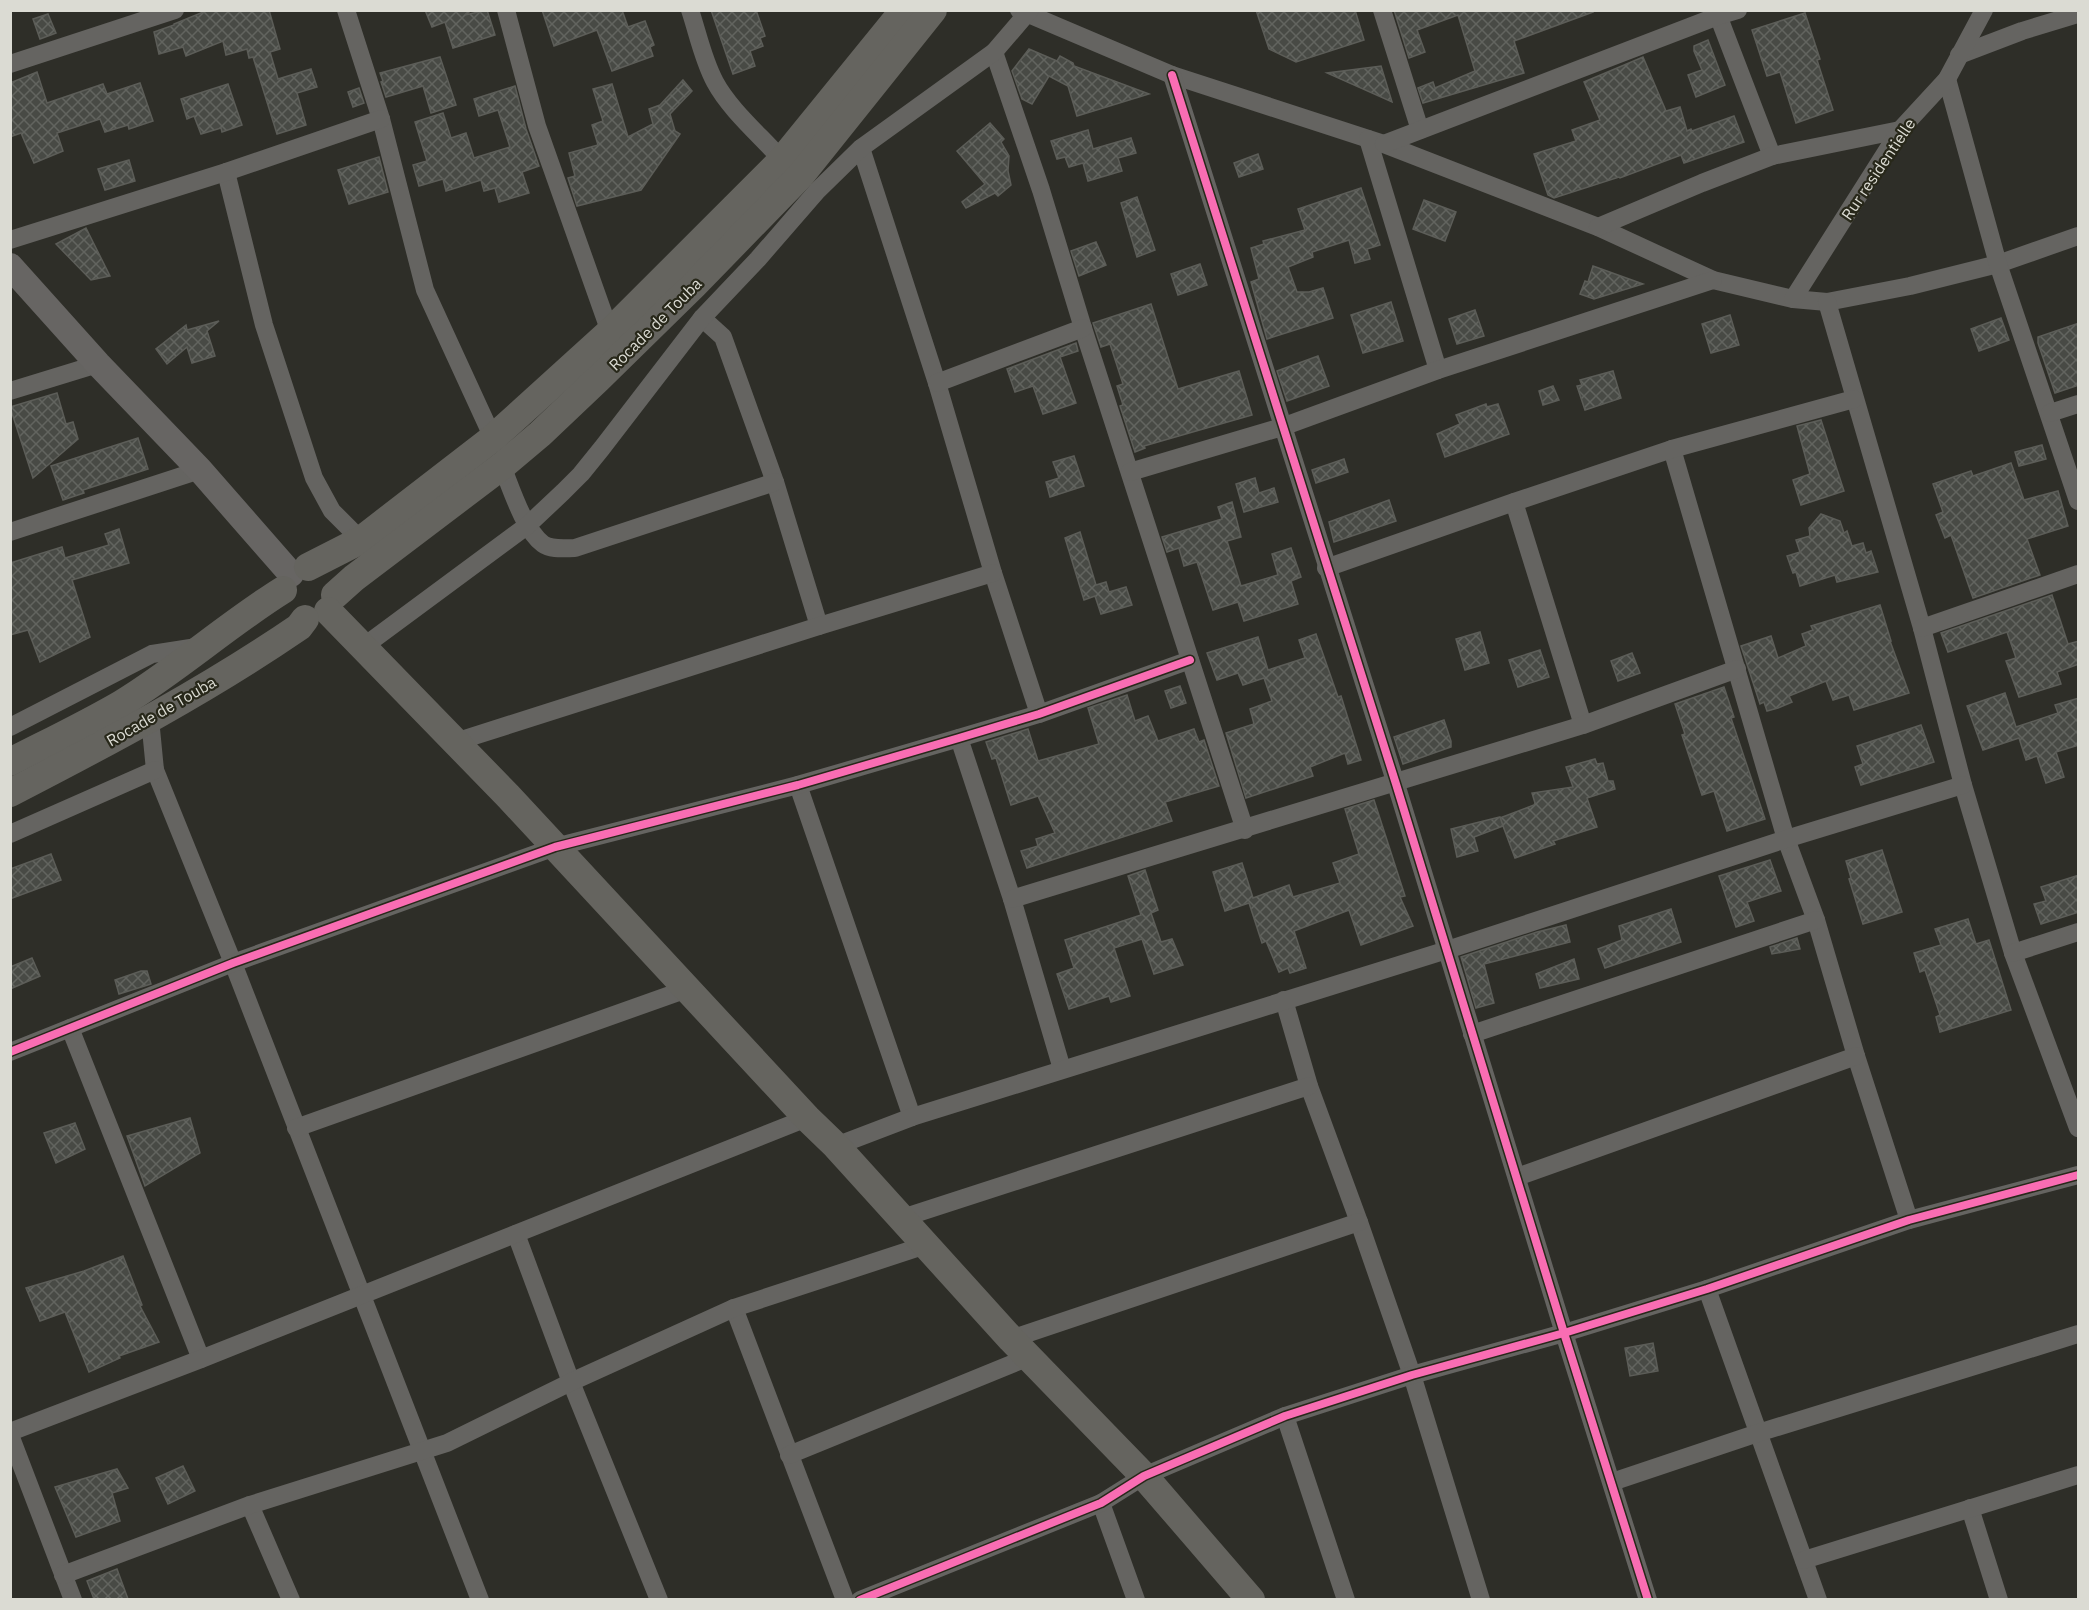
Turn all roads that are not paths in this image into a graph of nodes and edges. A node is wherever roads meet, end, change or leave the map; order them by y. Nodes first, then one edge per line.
1 (175, 10) edge
2 (346, 10) edge
3 (506, 10) edge
4 (690, 10) edge
5 (904, 10) edge
6 (933, 10) edge
7 (1382, 10) edge
8 (1738, 10) edge
9 (1984, 10) edge
10 (1026, 12) edge
11 (1717, 13) edge
12 (2079, 14) edge
13 (142, 16) edge
14 (994, 52) junction
15 (1959, 55) junction
16 (10, 64) edge
17 (1172, 75) junction
18 (1947, 79) junction
19 (381, 119) junction
20 (1420, 130) junction
21 (1900, 130) junction
22 (1376, 142) junction
23 (861, 148) junction
24 (1772, 156) junction
25 (226, 172) junction
26 (800, 175) junction
27 (1598, 227) junction
28 (2079, 236) edge
29 (10, 240) edge
30 (1998, 264) junction
31 (10, 266) edge
32 (1713, 280) junction
33 (1793, 299) junction
34 (1827, 302) junction
35 (702, 318) junction
36 (1083, 328) junction
37 (610, 332) junction
38 (98, 364) junction
39 (1438, 370) junction
40 (937, 383) junction
41 (10, 391) edge
42 (1854, 399) junction
43 (2079, 404) edge
44 (2050, 413) junction
45 (1282, 427) junction
46 (493, 438) junction
47 (1672, 449) junction
48 (502, 466) junction
49 (200, 470) junction
50 (1130, 472) junction
51 (775, 482) junction
52 (1514, 501) junction
53 (2079, 501) edge
54 (528, 525) junction
55 (10, 532) edge
56 (361, 540) junction
57 (1326, 568) junction
58 (993, 573) junction
59 (2079, 574) edge
60 (294, 577) junction
61 (323, 608) junction
62 (819, 626) junction
63 (1922, 628) junction
64 (207, 645) junction
65 (363, 647) junction
66 (1190, 660) junction
67 (1737, 669) junction
68 (1039, 714) junction
69 (150, 719) junction
70 (1583, 725) junction
71 (10, 727) edge
72 (959, 738) junction
73 (455, 742) junction
74 (10, 762) edge
75 (155, 770) junction
76 (1396, 784) junction
77 (798, 785) junction
78 (1963, 785) junction
79 (10, 793) edge
80 (1245, 830) junction
81 (10, 834) edge
82 (1786, 839) junction
83 (555, 847) junction
84 (1012, 899) junction
85 (1816, 920) junction
86 (2079, 932) edge
87 (1447, 950) junction
88 (2013, 953) junction
89 (233, 963) junction
90 (687, 989) junction
91 (1284, 1000) junction
92 (70, 1028) junction
93 (1472, 1034) junction
94 (10, 1052) edge
95 (1856, 1056) junction
96 (1062, 1070) junction
97 (1310, 1086) junction
98 (912, 1117) junction
99 (807, 1118) junction
100 (297, 1128) junction
101 (2079, 1128) edge
102 (836, 1146) junction
103 (2079, 1175) edge
104 (1517, 1177) junction
105 (902, 1218) junction
106 (1909, 1220) junction
107 (1359, 1222) junction
108 (516, 1234) junction
109 (926, 1245) junction
110 (1707, 1289) junction
111 (361, 1295) junction
112 (734, 1308) junction
113 (1564, 1333) junction
114 (2079, 1334) edge
115 (1020, 1348) junction
116 (201, 1359) junction
117 (1412, 1375) junction
118 (571, 1382) junction
119 (1285, 1416) junction
120 (10, 1433) edge
121 (1758, 1433) junction
122 (422, 1452) junction
123 (789, 1455) junction
124 (2079, 1475) edge
125 (1144, 1476) junction
126 (1612, 1482) junction
127 (1101, 1503) junction
128 (250, 1505) junction
129 (1970, 1508) junction
130 (1804, 1560) junction
131 (63, 1575) junction
132 (67, 1598) edge
133 (291, 1599) edge
134 (480, 1599) edge
135 (659, 1599) edge
136 (845, 1599) edge
137 (860, 1599) edge
138 (1136, 1599) edge
139 (1251, 1599) edge
140 (1346, 1599) edge
141 (1480, 1599) edge
142 (1648, 1599) edge
143 (1818, 1599) edge
144 (2000, 1599) edge

1 - 13 street
2 - 19 street
3 - 37 street
4 - 26 street
5 - 26 main road, Rocade de Touba
6 - 26 main road, Rocade de Touba
7 - 20 street
8 - 11 street
9 - 15 street, Rur residentielle
10 - 14 street
10 - 17 street
11 - 20 street
11 - 24 street
12 - 15 street
13 - 16 street
14 - 23 street
14 - 36 street
15 - 18 street, Rur residentielle
17 - 22 street
17 - 45 street
18 - 21 street, Rur residentielle
18 - 30 street
19 - 25 street
19 - 46 street
20 - 22 street
21 - 24 street
21 - 33 street, Rur residentielle
22 - 27 street
22 - 39 street
23 - 26 street
23 - 40 street
24 - 27 street
25 - 29 street
25 - 56 street
26 - 35 street
26 - 37 main road, Rocade de Touba
26 - 48 main road, Rocade de Touba
27 - 32 street
28 - 30 street
30 - 34 street
30 - 44 street
31 - 38 main road
32 - 33 street
32 - 39 street
33 - 34 street
34 - 42 street
35 - 51 street
35 - 54 street
36 - 40 street
36 - 50 street
37 - 46 main road, Rocade de Touba
38 - 41 street
38 - 49 main road
39 - 45 street
40 - 58 street
42 - 47 street
42 - 63 street
43 - 44 street
44 - 53 street
45 - 50 street
45 - 57 street
46 - 56 main road, Rocade de Touba
47 - 52 street
47 - 67 street
48 - 54 street
48 - 61 main road, Rocade de Touba
49 - 55 street
49 - 60 main road
50 - 66 street
51 - 54 street
51 - 62 street
52 - 57 street
52 - 70 street
54 - 65 street
56 - 60 main road, Rocade de Touba
57 - 76 street
58 - 62 street
58 - 68 street
59 - 63 street
60 - 61 main road
60 - 61 main road
60 - 64 main road, Rocade de Touba
61 - 65 main road
61 - 69 main road, Rocade de Touba
62 - 73 street
63 - 78 street
64 - 71 street
64 - 74 main road, Rocade de Touba
65 - 73 main road
66 - 68 street
66 - 80 street
67 - 70 street
67 - 82 street
68 - 72 street
69 - 75 street
69 - 79 main road, Rocade de Touba
70 - 76 street
72 - 77 street
72 - 84 street
73 - 83 main road
75 - 81 street
75 - 89 street
76 - 80 street
76 - 87 street
77 - 83 street
77 - 98 street
78 - 82 street
78 - 88 street
80 - 84 street
82 - 85 street
82 - 87 street
83 - 89 street
83 - 90 main road
84 - 96 street
85 - 93 street
85 - 95 street
86 - 88 street
87 - 91 street
87 - 93 street
88 - 101 street
89 - 92 street
89 - 100 street
90 - 99 main road
90 - 100 street
91 - 96 street
91 - 97 street
92 - 94 street
92 - 116 street
93 - 104 street
95 - 104 street
95 - 106 street
96 - 98 street
97 - 105 street
97 - 107 street
98 - 102 street
99 - 102 main road
99 - 108 street
100 - 111 street
102 - 105 main road
103 - 106 street
104 - 113 street
105 - 109 main road
106 - 110 street
107 - 115 street
107 - 117 street
108 - 111 street
108 - 118 street
109 - 112 street
109 - 115 main road
110 - 113 street
110 - 121 street
111 - 116 street
111 - 122 street
112 - 118 street
112 - 123 street
113 - 117 street
113 - 126 street
114 - 121 street
115 - 123 street
115 - 125 main road
116 - 120 street
117 - 119 street
117 - 141 street
118 - 122 street
118 - 135 street
119 - 125 street
119 - 140 street
120 - 131 street
121 - 126 street
121 - 130 street
122 - 128 street
122 - 134 street
123 - 136 street
124 - 129 street
125 - 127 street
125 - 139 main road
126 - 142 street
127 - 137 street
127 - 138 street
128 - 131 street
128 - 133 street
129 - 130 street
129 - 144 street
130 - 143 street
131 - 132 street

